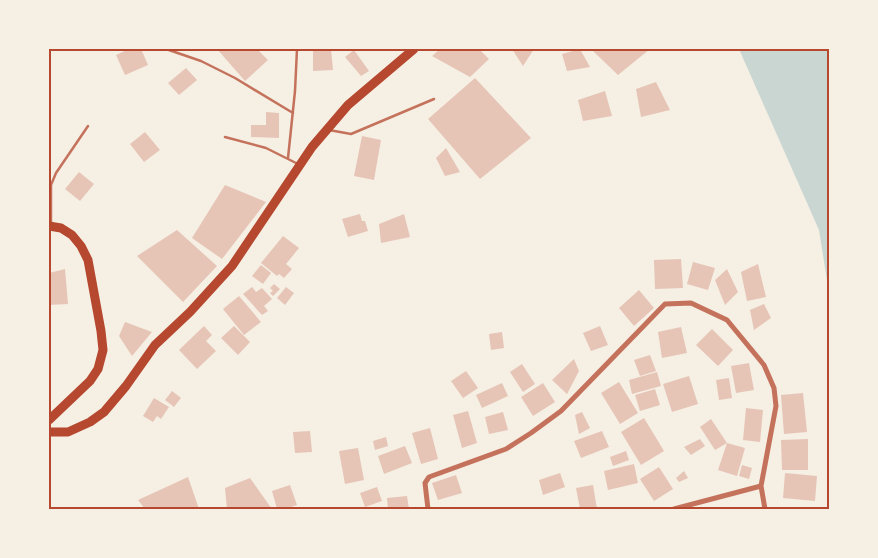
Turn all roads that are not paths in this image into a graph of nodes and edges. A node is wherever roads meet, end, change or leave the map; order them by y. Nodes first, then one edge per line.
1 (166, 49) edge
2 (297, 49) edge
3 (414, 49) edge
4 (434, 98) dead end
5 (293, 113) junction
6 (88, 126) dead end
7 (328, 130) junction
8 (225, 137) dead end
9 (288, 158) junction
10 (299, 164) junction
11 (50, 226) edge
12 (49, 420) edge
13 (49, 432) edge
14 (761, 486) junction
15 (428, 509) edge
16 (674, 509) edge
17 (765, 509) edge

1 - 5 lane
2 - 5 lane
3 - 7 main road
4 - 7 lane
5 - 9 lane
6 - 11 lane
7 - 10 main road
8 - 9 lane
9 - 10 lane
10 - 13 main road
11 - 12 main road
14 - 15 street
14 - 16 street
14 - 17 street

